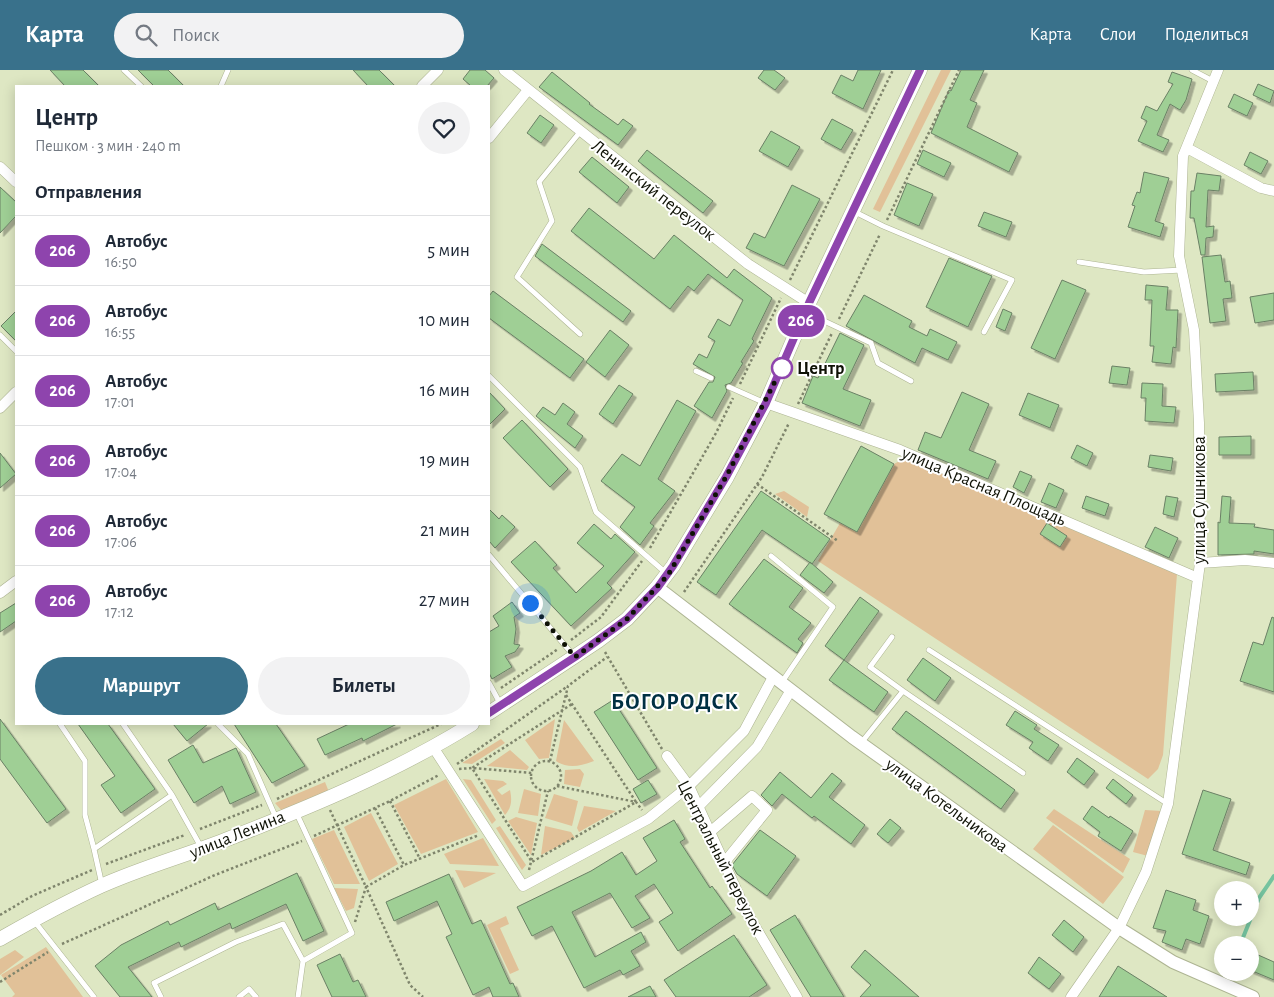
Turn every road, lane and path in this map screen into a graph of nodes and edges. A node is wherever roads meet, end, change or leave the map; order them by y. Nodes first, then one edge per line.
1 (124, 70) edge
2 (228, 70) edge
3 (438, 70) edge
4 (504, 70) edge
5 (893, 70) edge
6 (920, 70) edge
7 (959, 70) edge
8 (1192, 70) edge
9 (1218, 70) edge
10 (1213, 81) junction
11 (140, 85) edge
12 (221, 85) edge
13 (423, 85) edge
14 (528, 90) junction
15 (580, 132) junction
16 (490, 137) edge
17 (1187, 148) junction
18 (0, 167) edge
19 (15, 181) edge
20 (1274, 191) edge
21 (853, 211) junction
22 (884, 226) junction
23 (1079, 262) dead end
24 (1182, 270) junction
25 (785, 288) junction
26 (807, 308) junction
27 (836, 326) junction
28 (984, 332) dead end
29 (580, 334) dead end
30 (0, 335) edge
31 (15, 350) edge
32 (696, 371) dead end
33 (490, 377) edge
34 (711, 378) dead end
35 (911, 381) dead end
36 (729, 387) dead end
37 (736, 391) junction
38 (15, 393) edge
39 (766, 403) junction
40 (0, 408) edge
41 (794, 412) junction
42 (757, 484) junction
43 (838, 541) dead end
44 (490, 556) edge
45 (645, 556) junction
46 (771, 556) dead end
47 (1200, 563) junction
48 (1274, 564) edge
49 (668, 575) junction
50 (1198, 578) junction
51 (15, 583) edge
52 (658, 587) junction
53 (0, 593) edge
54 (677, 601) junction
55 (892, 637) dead end
56 (598, 641) junction
57 (564, 644) junction
58 (929, 650) dead end
59 (575, 657) junction
60 (608, 657) junction
61 (782, 683) junction
62 (490, 685) edge
63 (568, 686) junction
64 (903, 691) junction
65 (494, 692) junction
66 (566, 695) junction
67 (572, 704) junction
68 (501, 706) junction
69 (563, 709) junction
70 (490, 712) edge
71 (61, 725) edge
72 (124, 725) edge
73 (219, 725) edge
74 (439, 725) edge
75 (470, 725) edge
76 (861, 744) junction
77 (433, 747) junction
78 (666, 756) joint
79 (550, 761) junction
80 (472, 768) junction
81 (448, 770) junction
82 (1022, 773) dead end
83 (532, 774) junction
84 (558, 786) junction
85 (689, 786) junction
86 (548, 791) junction
87 (172, 795) junction
88 (324, 800) junction
89 (390, 801) junction
90 (269, 802) junction
91 (636, 802) junction
92 (1168, 804) junction
93 (699, 806) junction
94 (375, 808) junction
95 (295, 812) junction
96 (276, 818) junction
97 (648, 819) junction
98 (338, 825) junction
99 (193, 832) junction
100 (487, 832) junction
101 (710, 832) junction
102 (309, 838) junction
103 (94, 849) junction
104 (202, 849) junction
105 (420, 858) junction
106 (532, 862) junction
107 (724, 863) junction
108 (404, 866) junction
109 (98, 867) junction
110 (102, 886) junction
111 (523, 886) junction
112 (366, 887) junction
113 (0, 915) edge
114 (33, 920) junction
115 (1119, 928) junction
116 (352, 933) junction
117 (0, 939) edge
118 (56, 947) junction
119 (303, 962) junction
120 (0, 982) edge
121 (94, 997) edge
122 (161, 997) edge
123 (239, 997) edge
124 (256, 997) edge
125 (298, 997) edge
126 (424, 997) edge
127 (797, 997) edge
128 (1071, 997) edge
129 (1253, 997) edge

1 - 11 lane
2 - 12 lane
3 - 13 street
4 - 14 street, Ленинский переулок
5 - 25 path
6 - 21 main road
7 - 22 path
8 - 10 lane
9 - 10 street, улица Сушникова
10 - 17 street, улица Сушникова
14 - 15 street, Ленинский переулок
14 - 16 street
15 - 25 street, Ленинский переулок
15 - 29 lane
17 - 20 street
17 - 24 street, улица Сушникова
18 - 19 street
21 - 22 lane
21 - 26 main road
22 - 27 path
22 - 28 lane
23 - 24 lane
24 - 47 street, улица Сушникова
25 - 26 street, Ленинский переулок
25 - 37 path
26 - 27 lane
26 - 39 main road
27 - 35 lane
27 - 41 path
30 - 31 lane
32 - 34 lane
33 - 45 lane
36 - 37 lane
37 - 39 lane
37 - 45 path
38 - 40 street
39 - 41 street, улица Красная Площадь
39 - 49 main road
41 - 42 path
41 - 50 street, улица Красная Площадь
42 - 43 path
42 - 54 path
44 - 57 lane
45 - 49 lane
45 - 57 path
46 - 61 lane
47 - 48 street
47 - 50 street, улица Сушникова
49 - 52 main road
50 - 92 street, улица Сушникова
51 - 53 street
52 - 54 street, улица Котельникова
52 - 56 main road
54 - 61 street, улица Котельникова
55 - 64 lane
56 - 59 main road
56 - 60 path
57 - 59 lane
57 - 65 path
58 - 92 lane
59 - 68 main road
60 - 63 path
60 - 78 path
61 - 76 street, улица Котельникова
61 - 85 street
61 - 93 street
62 - 65 lane
63 - 66 path
63 - 81 path
64 - 76 lane
64 - 82 lane
65 - 68 lane
66 - 67 path
66 - 69 path
67 - 69 path
67 - 91 path
68 - 70 main road
69 - 79 path
69 - 80 path
71 - 103 lane
72 - 87 lane
73 - 90 lane
74 - 90 path
75 - 77 main road, улица Ленина
76 - 115 street, улица Котельникова
77 - 81 street
77 - 88 main road, улица Ленина
78 - 85 street, Центральный переулок
79 - 83 path
79 - 84 path
80 - 81 path
80 - 83 path
80 - 106 path
81 - 89 path
81 - 100 street
83 - 86 path
84 - 86 path
84 - 91 path
85 - 93 street, Центральный переулок
85 - 97 street
86 - 106 path
87 - 99 lane
87 - 103 lane
88 - 95 main road, улица Ленина
88 - 98 path
89 - 94 path
89 - 105 path
90 - 96 lane
90 - 99 path
91 - 97 path
91 - 106 path
92 - 115 street, улица Сушникова
93 - 101 street, Центральный переулок
94 - 98 path
94 - 108 path
95 - 96 main road, улица Ленина
95 - 102 lane
96 - 104 main road, улица Ленина
97 - 111 street
98 - 102 path
98 - 112 path
99 - 104 lane
99 - 109 path
100 - 105 path
100 - 111 street
101 - 107 street, Центральный переулок
101 - 107 street
102 - 116 lane
102 - 118 path
103 - 109 lane
104 - 110 main road, улица Ленина
105 - 108 path
106 - 111 path
107 - 127 street, Центральный переулок
108 - 112 path
109 - 110 lane
109 - 113 path
110 - 114 main road, улица Ленина
112 - 116 path
112 - 126 path
114 - 117 main road, улица Ленина
114 - 118 lane
115 - 128 street, улица Сушникова
115 - 129 street, улица Котельникова
116 - 119 lane
118 - 120 path
118 - 121 lane
119 - 122 lane
119 - 125 lane
123 - 124 lane

